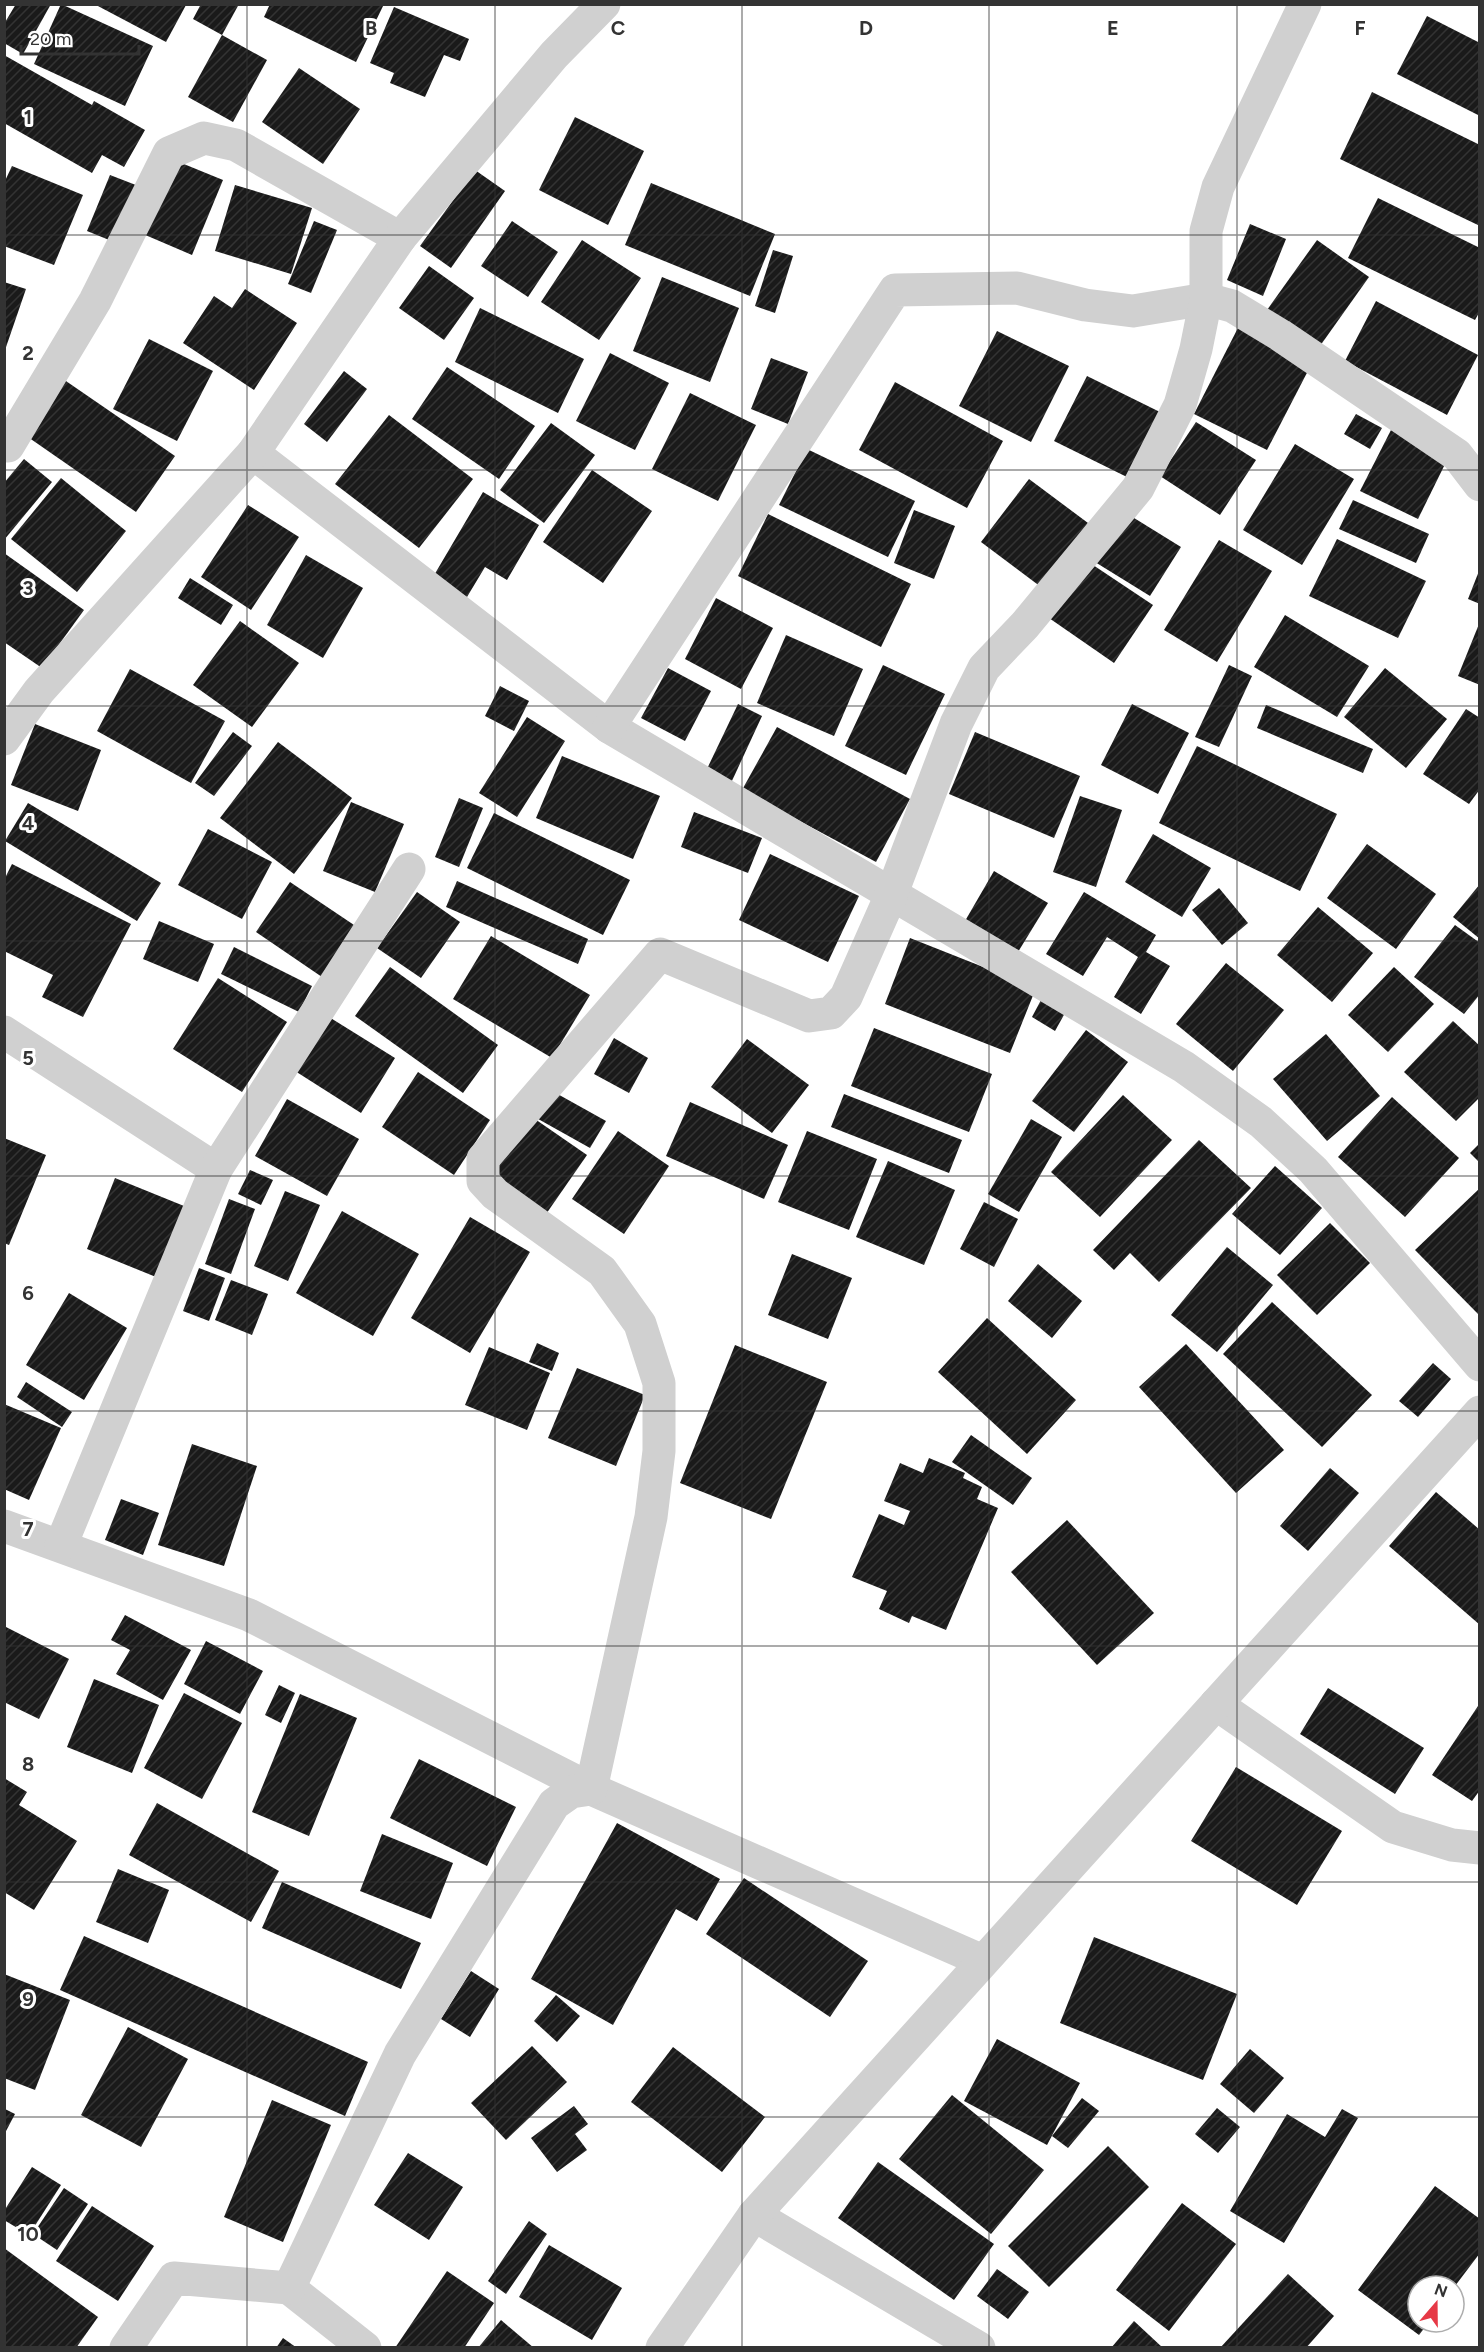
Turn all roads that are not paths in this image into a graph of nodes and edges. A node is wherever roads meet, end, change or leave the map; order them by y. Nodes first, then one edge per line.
1 (604, 4) edge
2 (1305, 4) edge
3 (400, 238) junction
4 (1206, 299) junction
5 (8, 446) dead end
6 (253, 453) junction
7 (1479, 485) edge
8 (609, 727) junction
9 (4, 739) edge
10 (409, 869) dead end
11 (892, 893) junction
12 (4, 1032) edge
13 (216, 1169) junction
14 (1479, 1365) edge
15 (1479, 1412) edge
16 (4, 1526) edge
17 (61, 1545) junction
18 (1215, 1704) junction
19 (591, 1789) junction
20 (1479, 1848) edge
21 (983, 1961) junction
22 (754, 2215) junction
23 (289, 2288) junction
24 (126, 2348) edge
25 (365, 2348) edge
26 (662, 2348) edge
27 (979, 2348) edge

1 - 3 street
2 - 4 street
3 - 5 street
3 - 6 street
4 - 7 street
4 - 8 street
4 - 11 street
6 - 8 street
6 - 9 street
8 - 11 street
10 - 13 street
11 - 14 street
11 - 19 street
12 - 13 street
13 - 17 street
15 - 18 street
16 - 17 street
17 - 19 street
18 - 20 street
18 - 21 street
19 - 21 street
19 - 23 street
21 - 22 street
22 - 26 street
22 - 27 street
23 - 24 street
23 - 25 street

